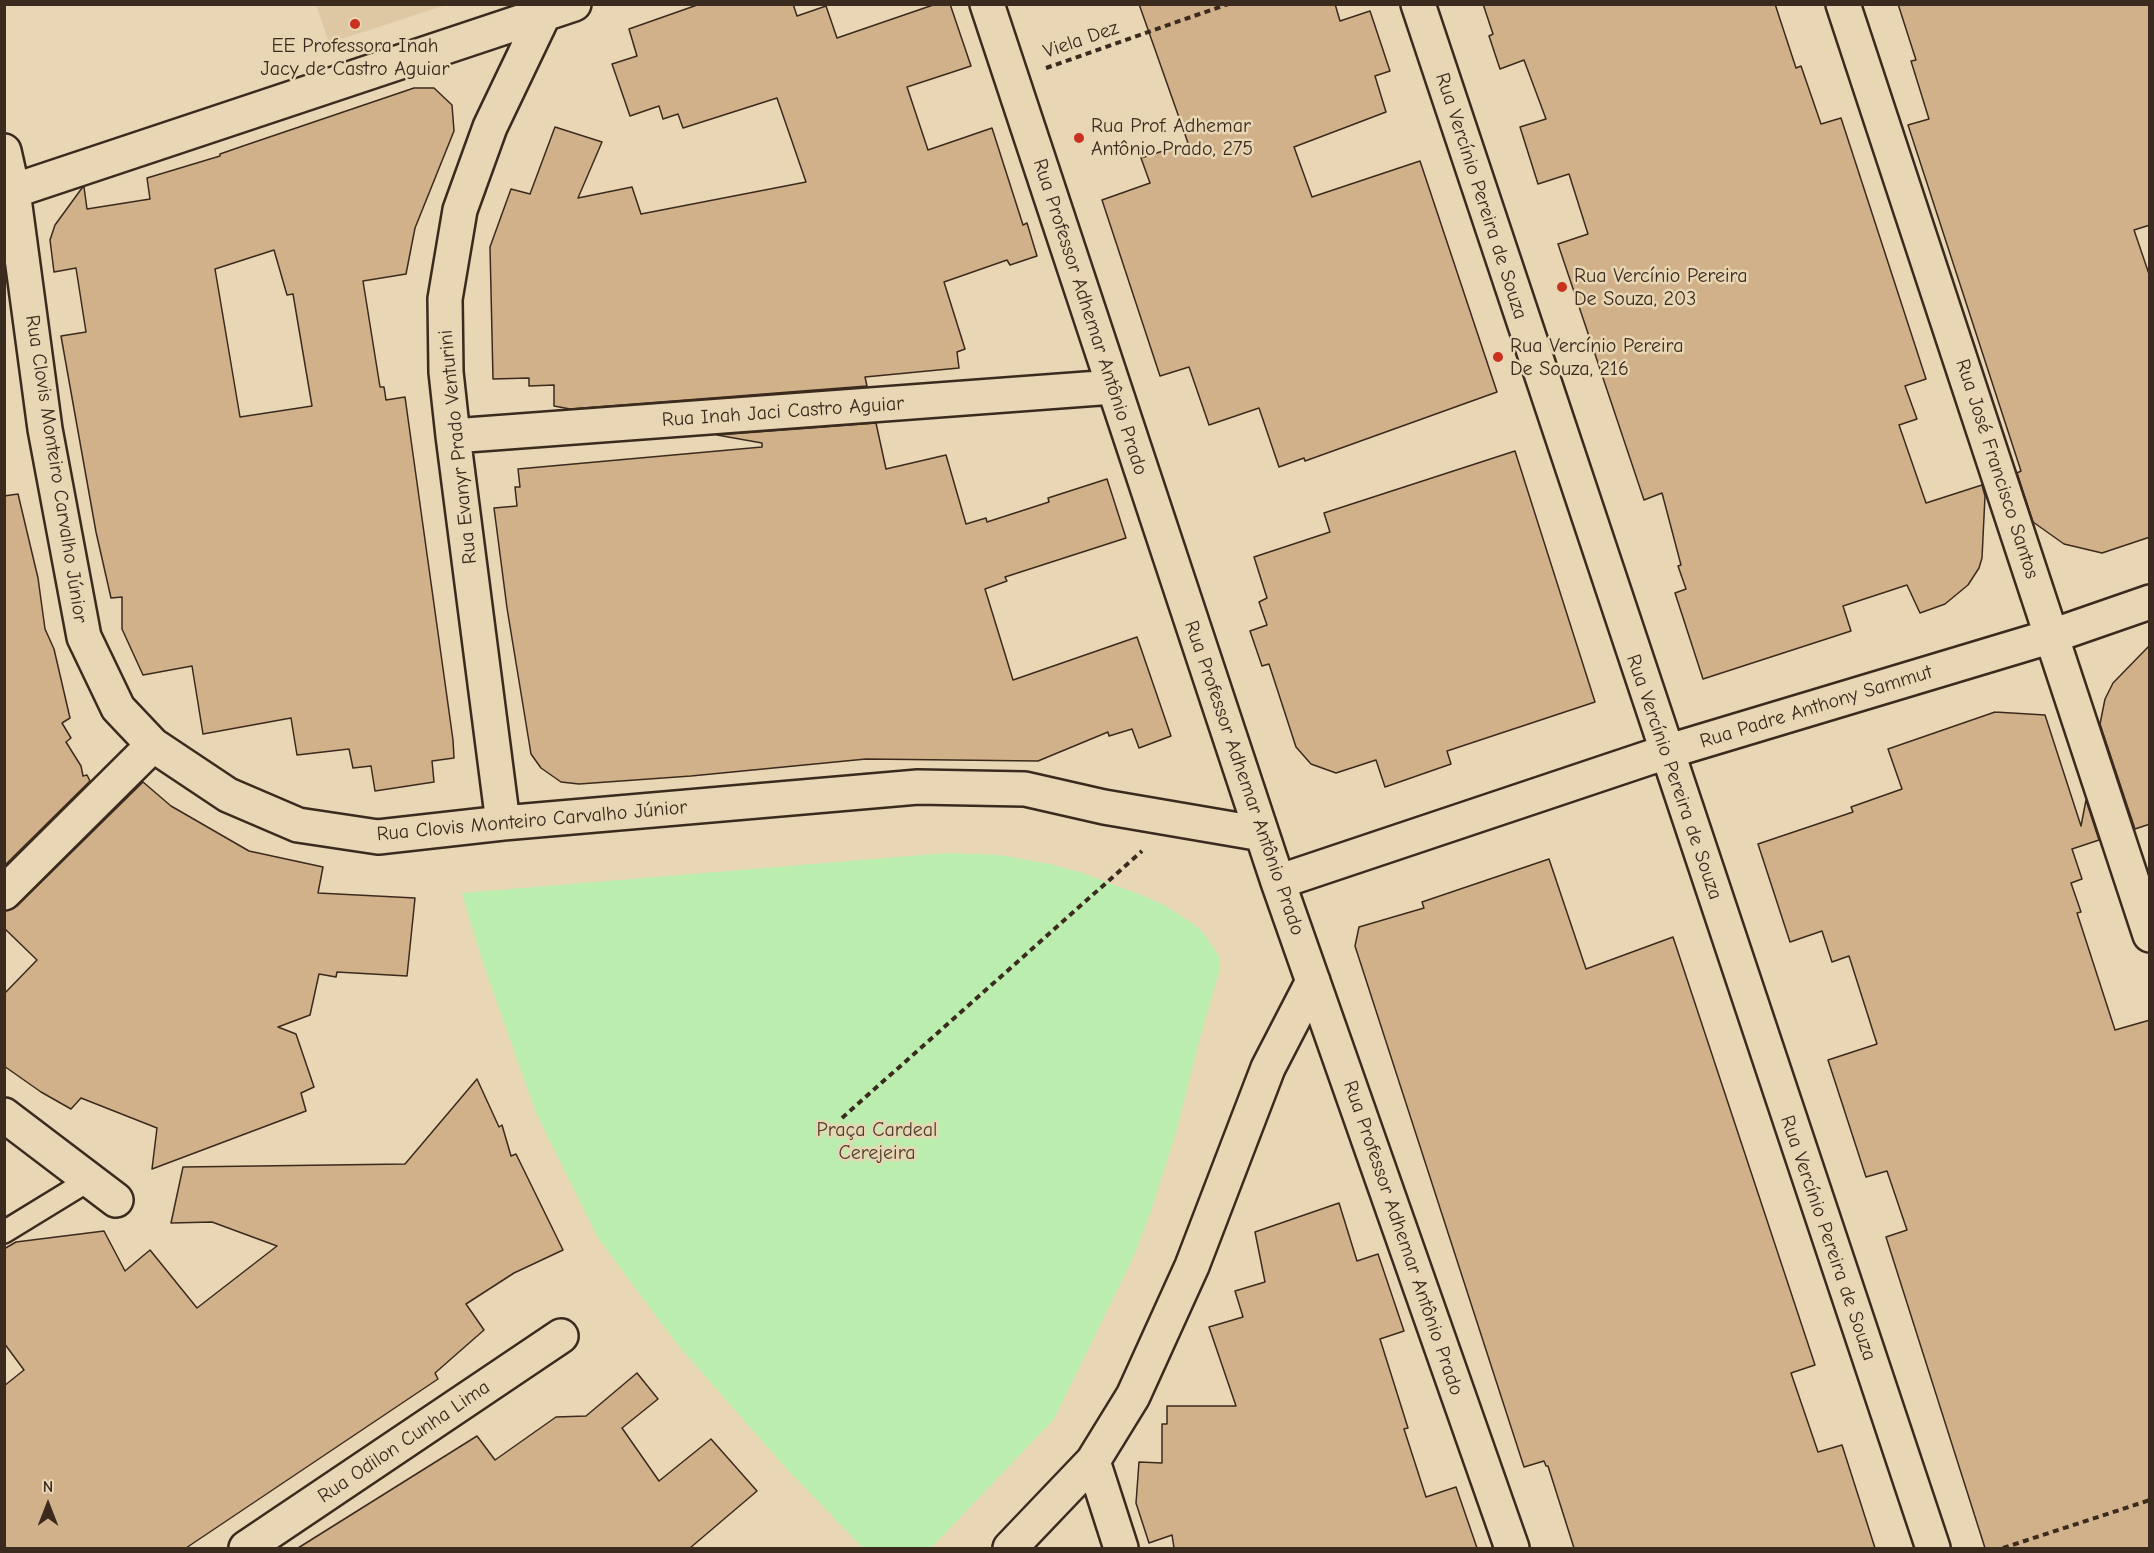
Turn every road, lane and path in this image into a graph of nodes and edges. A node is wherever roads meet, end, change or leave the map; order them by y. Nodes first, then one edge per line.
1 (987, 4) edge
2 (1228, 4) edge
3 (1418, 4) edge
4 (1842, 4) edge
5 (559, 9) edge
6 (1012, 80) junction
7 (4, 151) edge
8 (14, 191) junction
9 (1113, 387) junction
10 (453, 436) junction
11 (2150, 602) edge
12 (2052, 636) junction
13 (153, 745) junction
14 (1666, 752) junction
15 (1177, 821) junction
16 (502, 823) junction
17 (1262, 834) junction
18 (1278, 882) junction
19 (4, 893) edge
20 (2150, 935) edge
21 (1313, 981) junction
22 (4, 1116) edge
23 (842, 1118) dead end
24 (89, 1180) junction
25 (116, 1200) dead end
26 (4, 1232) edge
27 (561, 1336) dead end
28 (1093, 1461) junction
29 (2150, 1500) edge
30 (246, 1548) edge
31 (1010, 1548) edge
32 (1121, 1548) edge
33 (1512, 1548) edge
34 (1932, 1548) edge
35 (2003, 1548) edge

1 - 6 street, Rua Professor Adhemar Antônio Prado
2 - 6 path, Viela Dez
3 - 14 street, Rua Vercínio Pereira de Souza
4 - 12 street, Rua José Francisco Santos
5 - 8 street
5 - 10 street, Rua Evanyr Prado Venturini
6 - 9 street, Rua Professor Adhemar Antônio Prado
7 - 8 street, Rua Clovis Monteiro Carvalho Júnior
8 - 13 street, Rua Clovis Monteiro Carvalho Júnior
9 - 10 street, Rua Inah Jaci Castro Aguiar
9 - 17 street, Rua Professor Adhemar Antônio Prado
10 - 16 street, Rua Evanyr Prado Venturini
11 - 12 street, Rua Padre Anthony Sammut
12 - 14 street, Rua Padre Anthony Sammut
12 - 20 street, Rua José Francisco Santos
13 - 16 street, Rua Clovis Monteiro Carvalho Júnior
13 - 19 street
14 - 18 street, Rua Padre Anthony Sammut
14 - 34 street, Rua Vercínio Pereira de Souza
15 - 16 street, Rua Clovis Monteiro Carvalho Júnior
15 - 17 street, Rua Clovis Monteiro Carvalho Júnior
15 - 23 path
17 - 18 street, Rua Professor Adhemar Antônio Prado
18 - 21 street, Rua Professor Adhemar Antônio Prado
21 - 28 street
21 - 33 street, Rua Professor Adhemar Antônio Prado
22 - 24 street
24 - 25 street
24 - 26 lane
27 - 30 street, Rua Odilon Cunha Lima
28 - 31 street
28 - 32 street
29 - 35 path

